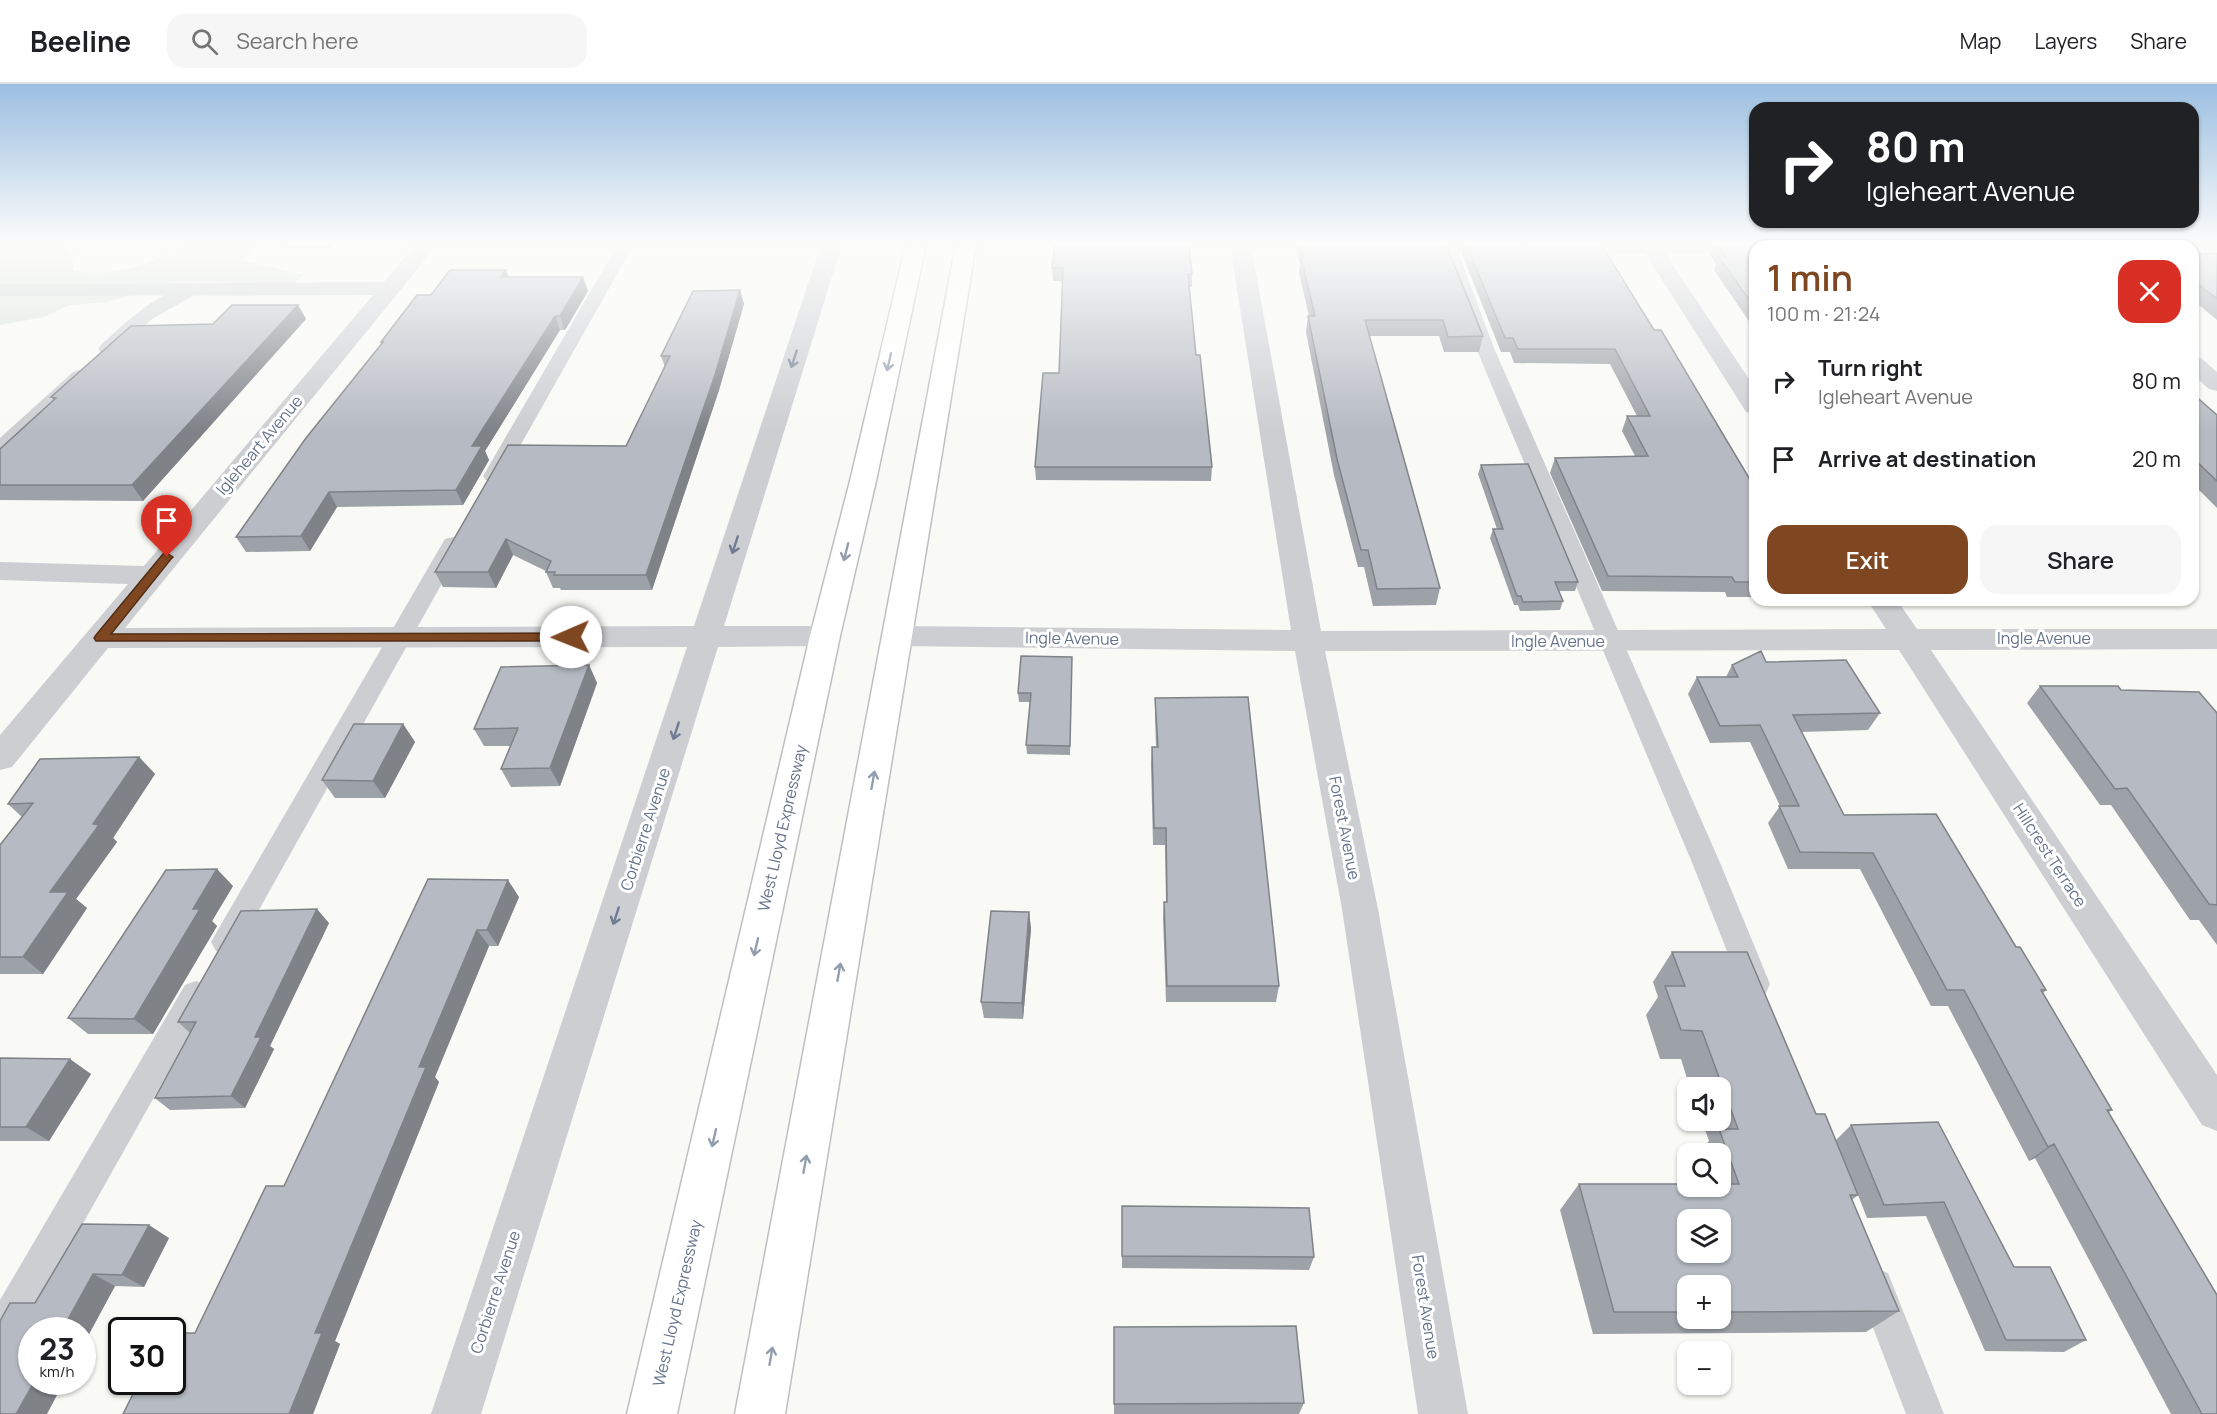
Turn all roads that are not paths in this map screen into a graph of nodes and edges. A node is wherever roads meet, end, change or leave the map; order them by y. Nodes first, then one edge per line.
1 (159, 306) edge
2 (374, 306) edge
3 (590, 306) edge
4 (811, 306) edge
5 (902, 306) edge
6 (955, 306) edge
7 (1251, 306) edge
8 (1470, 306) edge
9 (1689, 306) edge
10 (2199, 368) edge
11 (2217, 384) edge
12 (1749, 398) edge
13 (0, 450) edge
14 (485, 488) edge
15 (462, 528) edge
16 (0, 571) edge
17 (152, 574) junction
18 (1886, 606) edge
19 (705, 636) junction
20 (825, 636) junction
21 (899, 636) junction
22 (101, 638) junction
23 (399, 639) junction
24 (1908, 639) junction
25 (2217, 639) edge
26 (1611, 640) junction
27 (1308, 641) junction
28 (0, 758) edge
29 (1764, 1009) edge
30 (2217, 1111) edge
31 (1865, 1263) edge
32 (0, 1335) edge
33 (456, 1414) edge
34 (652, 1414) edge
35 (760, 1414) edge
36 (1443, 1414) edge
37 (1925, 1414) edge

1 - 13 lane
2 - 17 street, Igleheart Avenue
3 - 14 lane
4 -> 19 street, Corbierre Avenue
5 -> 20 highway, West Lloyd Expressway
6 - 21 highway
7 - 27 street, Forest Avenue
8 - 26 lane
9 - 12 street
10 - 11 street
15 - 23 lane
16 - 17 street
17 - 22 street, Igleheart Avenue
18 - 24 street, Hillcrest Terrace
19 - 20 street
19 - 23 street
19 -> 33 street, Corbierre Avenue
20 -> 34 highway, West Lloyd Expressway
21 - 27 street, Ingle Avenue
35 -> 21 highway
22 - 23 street
22 - 28 street, Igleheart Avenue
23 - 32 lane
24 - 25 street, Ingle Avenue
24 - 26 street, Ingle Avenue
24 - 30 street, Hillcrest Terrace
26 - 27 street, Ingle Avenue
26 - 29 lane
27 - 36 street, Forest Avenue
31 - 37 lane

